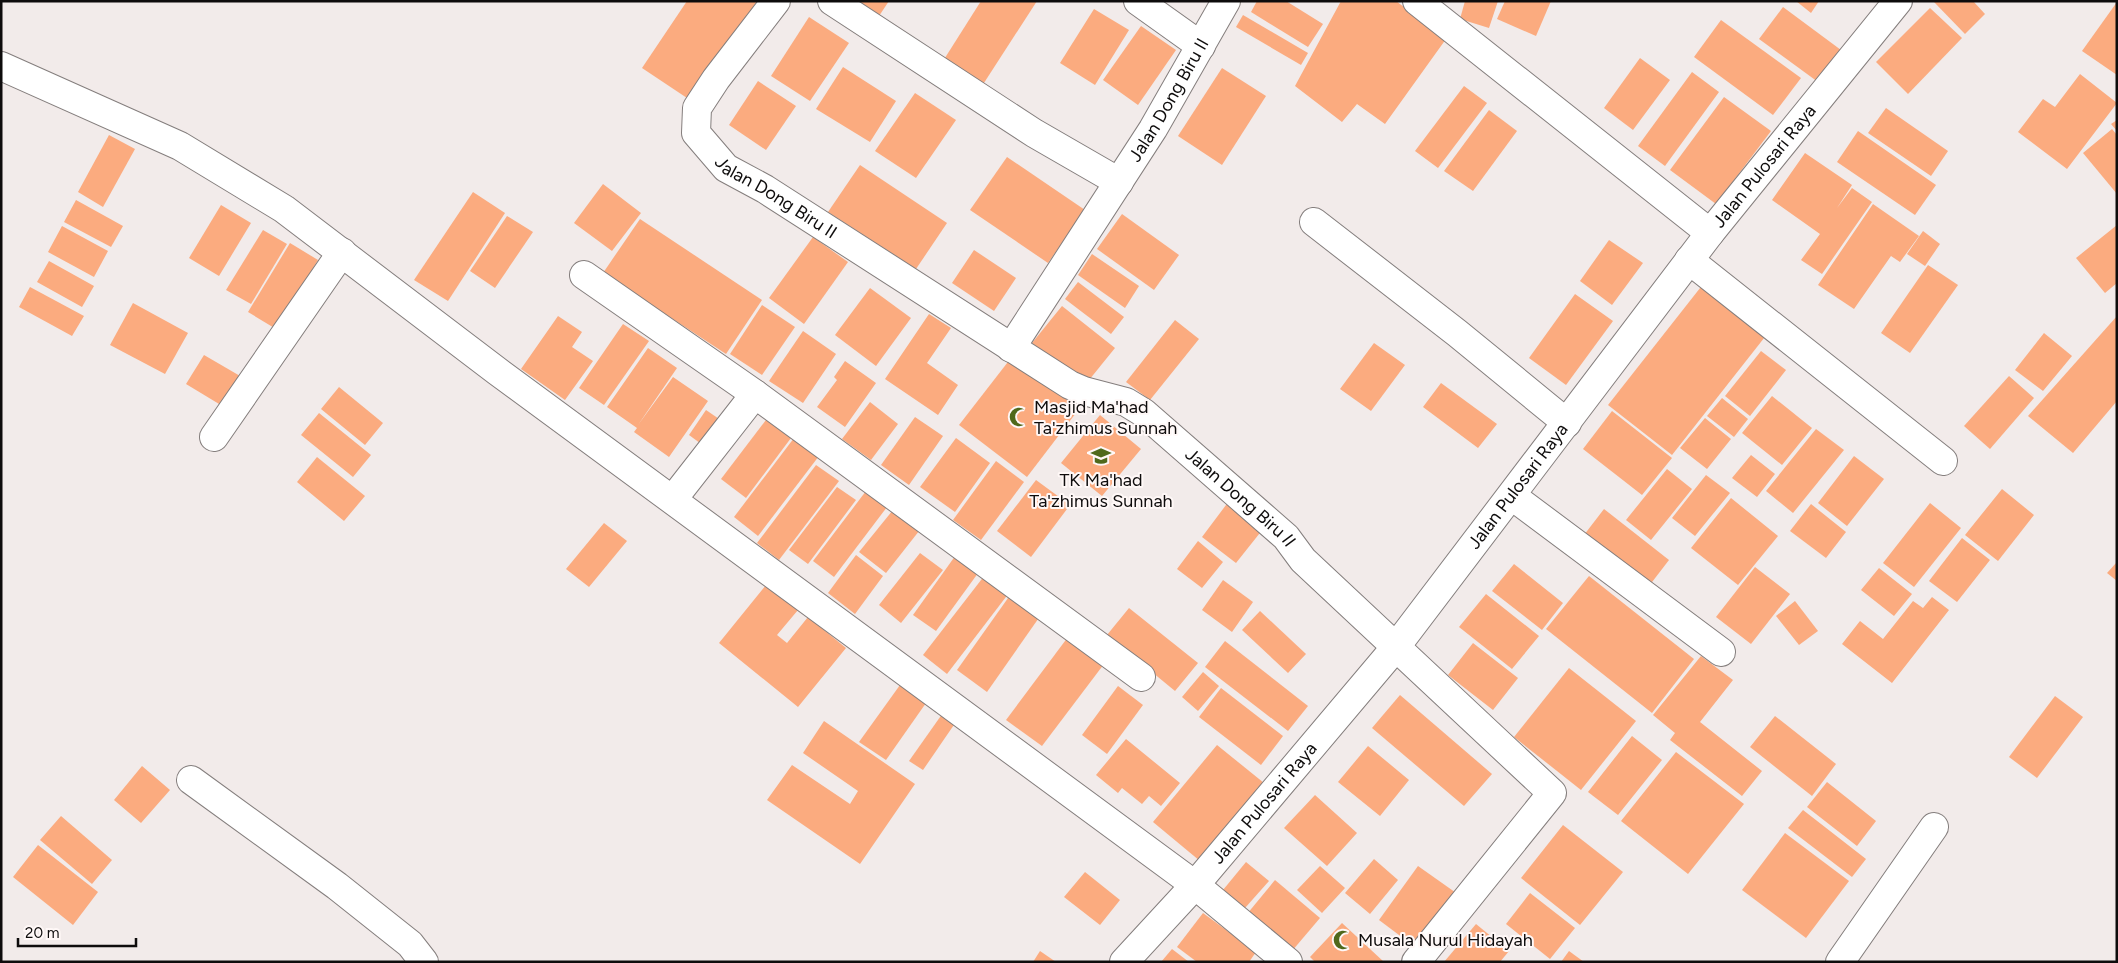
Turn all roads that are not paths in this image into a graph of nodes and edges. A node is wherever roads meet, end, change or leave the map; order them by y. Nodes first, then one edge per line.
1 (776, 1) edge
2 (832, 1) edge
3 (1138, 1) edge
4 (1226, 1) edge
5 (1417, 1) edge
6 (1898, 1) edge
7 (1201, 46) junction
8 (1, 66) edge
9 (1119, 182) junction
10 (1314, 222) dead end
11 (1710, 233) junction
12 (342, 252) junction
13 (1689, 260) junction
14 (584, 275) dead end
15 (1011, 348) junction
16 (755, 394) junction
17 (1567, 423) junction
18 (214, 437) dead end
19 (1943, 461) dead end
20 (1512, 496) junction
21 (673, 499) junction
22 (1394, 648) junction
23 (1721, 652) dead end
24 (1141, 677) dead end
25 (191, 780) dead end
26 (1934, 828) dead end
27 (1195, 885) junction
28 (424, 962) edge
29 (1124, 962) edge
30 (1288, 962) edge
31 (1416, 962) edge
32 (1840, 962) edge

1 - 15 street, Jalan Dong Biru II
2 - 9 street
3 - 7 street
4 - 7 street, Jalan Dong Biru II
5 - 11 street
6 - 11 street, Jalan Pulosari Raya
7 - 9 street, Jalan Dong Biru II
8 - 12 street
9 - 15 street, Jalan Dong Biru II
10 - 17 street
11 - 13 street, Jalan Pulosari Raya
12 - 18 street
12 - 21 street
13 - 17 street, Jalan Pulosari Raya
13 - 19 street
14 - 16 street
15 - 22 street, Jalan Dong Biru II
16 - 21 street
16 - 24 street
17 - 20 street, Jalan Pulosari Raya
20 - 22 street, Jalan Pulosari Raya
20 - 23 street
21 - 27 street
22 - 27 street, Jalan Pulosari Raya
22 - 31 street, Jalan Dong Biru II
25 - 28 street
26 - 32 street
27 - 29 street, Jalan Pulosari Raya
27 - 30 street

